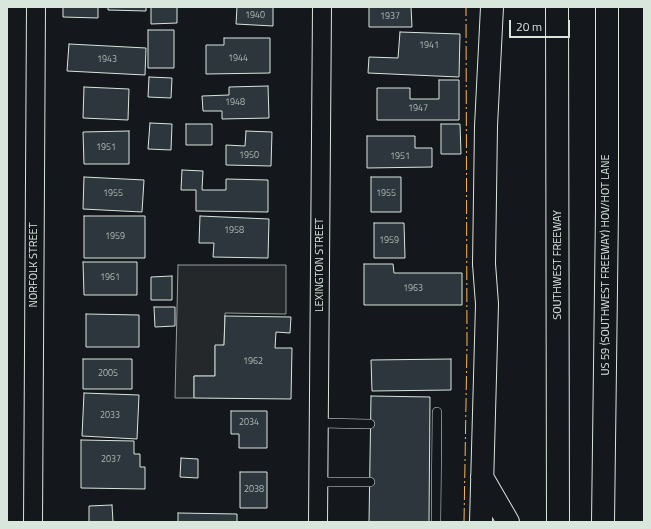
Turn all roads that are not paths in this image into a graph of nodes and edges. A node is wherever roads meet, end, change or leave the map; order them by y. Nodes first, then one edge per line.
1 (36, 7) edge
2 (322, 7) edge
3 (492, 7) edge
4 (557, 7) edge
5 (607, 7) edge
6 (437, 412) dead end
7 (319, 423) junction
8 (370, 424) dead end
9 (482, 477) junction
10 (319, 482) junction
11 (370, 482) dead end
12 (603, 512) edge
13 (558, 513) edge
14 (33, 522) edge
15 (318, 522) edge
16 (436, 522) edge
17 (481, 522) edge
18 (508, 522) edge

1 - 14 street, NORFOLK STREET
2 - 7 street, LEXINGTON STREET
3 - 9 highway
4 - 13 highway, SOUTHWEST FREEWAY
5 - 12 highway, US 59 (SOUTHWEST FREEWAY) HOV/HOT LANE
6 - 16 lane
7 - 8 lane
7 - 10 street, LEXINGTON STREET
9 - 17 highway
9 - 18 highway
10 - 11 lane
10 - 15 street, LEXINGTON STREET

